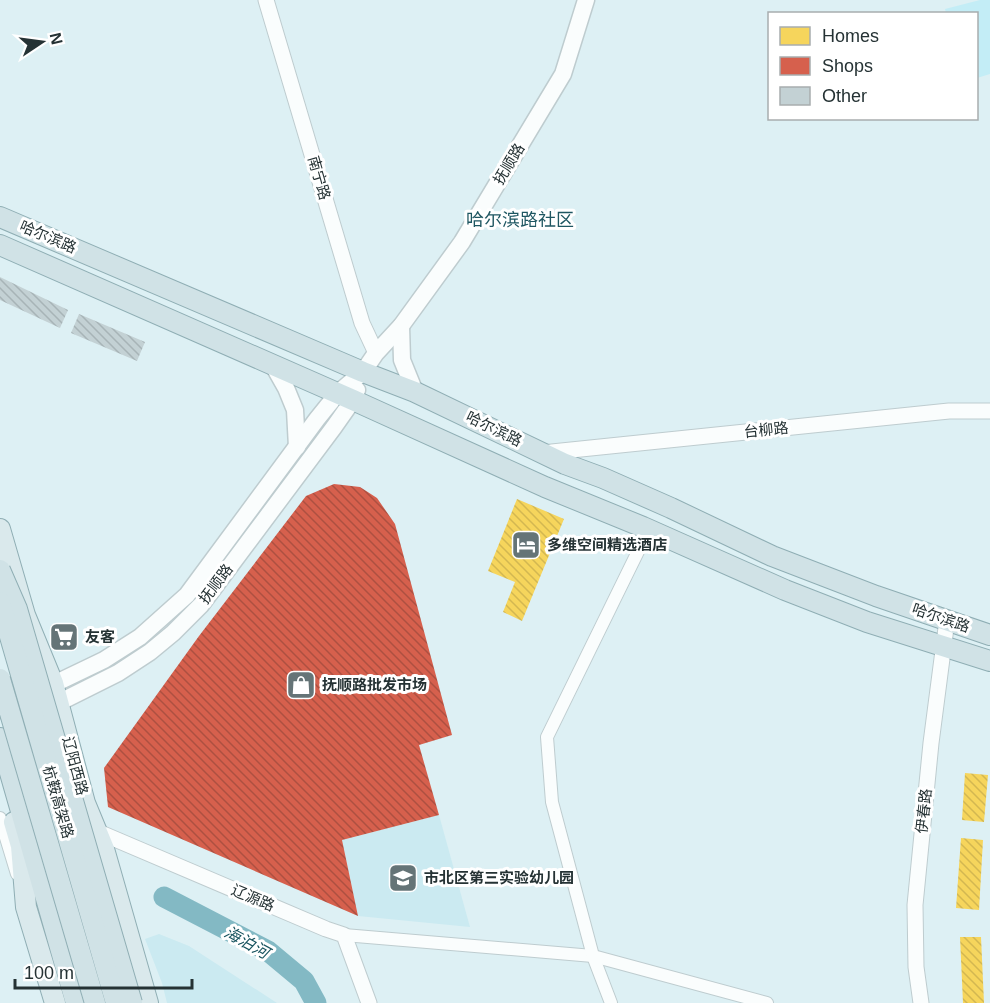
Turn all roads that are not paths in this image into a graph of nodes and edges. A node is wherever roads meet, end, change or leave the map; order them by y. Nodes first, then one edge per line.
1 (266, 0) edge
2 (586, 0) edge
3 (0, 217) edge
4 (0, 245) edge
5 (401, 326) junction
6 (376, 353) junction
7 (273, 365) junction
8 (363, 372) junction
9 (415, 392) junction
10 (346, 396) junction
11 (990, 411) edge
12 (297, 447) junction
13 (542, 453) junction
14 (0, 529) edge
15 (649, 529) junction
16 (0, 570) edge
17 (0, 602) edge
18 (947, 620) junction
19 (990, 635) edge
20 (944, 647) junction
21 (990, 661) edge
22 (0, 679) edge
23 (53, 683) junction
24 (58, 703) junction
25 (0, 712) edge
26 (0, 738) edge
27 (1, 776) edge
28 (0, 818) edge
29 (100, 840) junction
30 (14, 844) junction
31 (344, 935) junction
32 (593, 956) junction
33 (55, 1003) edge
34 (76, 1003) edge
35 (96, 1003) edge
36 (116, 1003) edge
37 (132, 1003) edge
38 (148, 1003) edge
39 (369, 1003) edge
40 (611, 1003) edge
41 (767, 1003) edge
42 (921, 1003) edge

1 - 6 street, 南宁路
2 - 5 main road, 抚顺路
3 - 8 highway, 哈尔滨路
4 - 7 highway, 哈尔滨路
5 - 6 main road, 抚顺路
5 - 9 main road
6 - 8 main road, 抚顺路
7 - 10 highway, 哈尔滨路
7 - 12 main road
8 - 9 highway, 哈尔滨路
8 - 10 main road, 抚顺路
9 - 13 highway, 哈尔滨路
10 - 12 main road, 抚顺路
10 - 15 highway, 哈尔滨路
10 - 24 main road, 抚顺路
11 - 13 street, 台柳路
12 - 23 main road, 抚顺路
13 - 18 highway, 哈尔滨路
14 - 23 main road, 辽阳西路
15 - 20 highway, 哈尔滨路
15 - 32 street
16 - 37 highway, bridge
17 - 36 highway, 杭鞍高架路, bridge
18 - 19 highway, 哈尔滨路
18 - 20 street, 伊春路
20 - 21 highway, 哈尔滨路
20 - 42 street, 伊春路
22 - 35 highway, 杭鞍高架路, bridge
23 - 24 main road, 辽阳西路
23 - 25 main road, 抚顺路
24 - 25 main road, 抚顺路
24 - 29 main road, 辽阳西路
26 - 34 highway
27 - 30 main road
28 - 30 street
29 - 31 street, 辽源路
29 - 38 main road, 辽阳西路
30 - 33 main road
31 - 32 street
31 - 39 street
32 - 40 street
32 - 41 street

